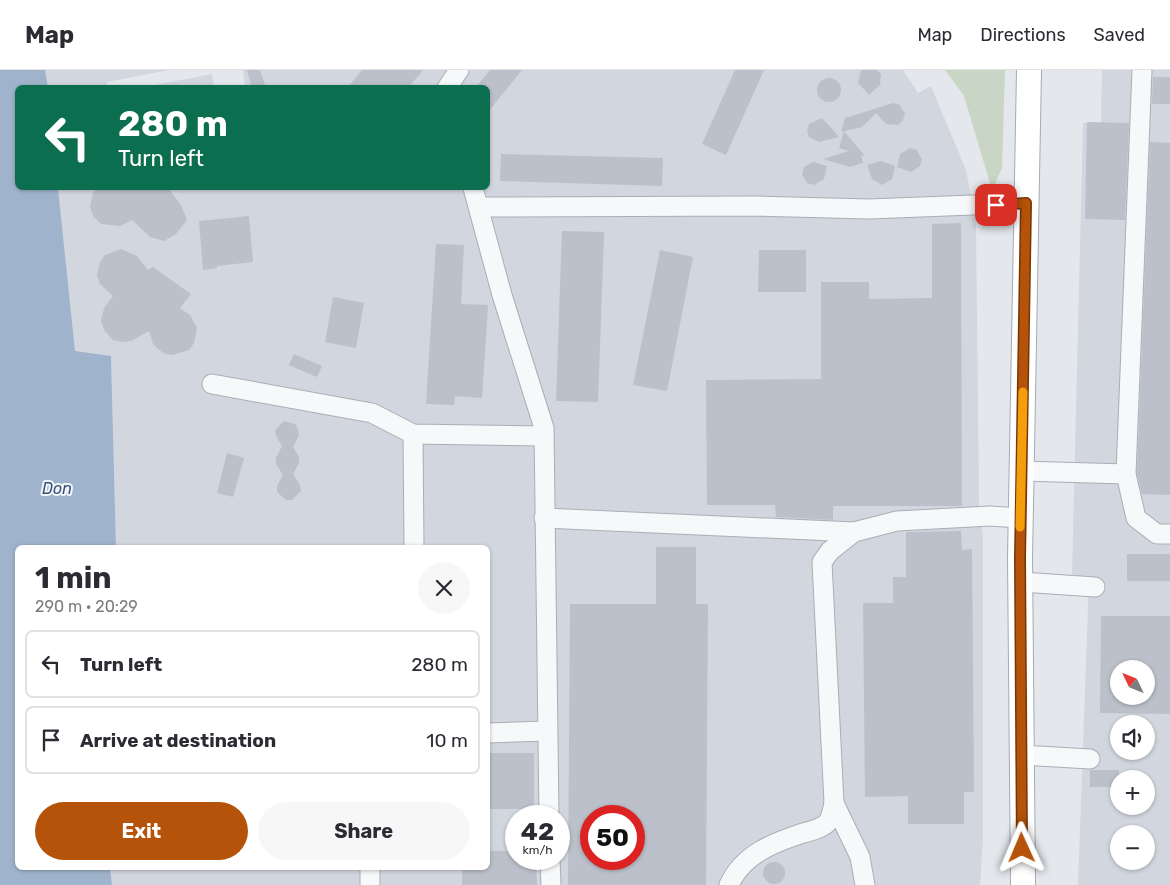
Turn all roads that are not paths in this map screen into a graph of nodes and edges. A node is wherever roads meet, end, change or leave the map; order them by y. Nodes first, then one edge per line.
1 (460, 70) edge
2 (1029, 70) edge
3 (1142, 70) edge
4 (449, 85) edge
5 (472, 194) edge
6 (1026, 203) junction
7 (212, 384) dead end
8 (412, 434) junction
9 (544, 436) junction
10 (1021, 471) junction
11 (1126, 474) junction
12 (544, 518) junction
13 (1020, 518) junction
14 (854, 532) junction
15 (1170, 534) edge
16 (414, 545) edge
17 (1021, 582) junction
18 (1095, 587) dead end
19 (546, 731) junction
20 (490, 733) edge
21 (1022, 755) junction
22 (1090, 759) dead end
23 (834, 803) junction
24 (549, 805) edge
25 (370, 870) edge
26 (550, 870) edge
27 (370, 885) edge
28 (551, 885) edge
29 (728, 885) edge
30 (865, 885) edge
31 (1023, 885) edge

1 - 4 lane
2 - 6 main road
3 - 11 lane
5 - 6 lane
5 - 9 lane
6 - 10 main road
7 - 8 lane
8 - 9 lane
8 - 16 lane
9 - 12 lane
10 - 11 lane
10 - 13 main road
11 - 15 lane
12 - 14 lane
12 - 19 lane
13 - 14 lane
13 - 17 main road
14 - 23 lane
17 - 18 lane
17 - 21 main road
19 - 20 lane
19 - 24 lane
21 - 22 lane
21 - 31 main road
23 - 29 lane
23 - 30 lane
25 - 27 lane
26 - 28 lane

